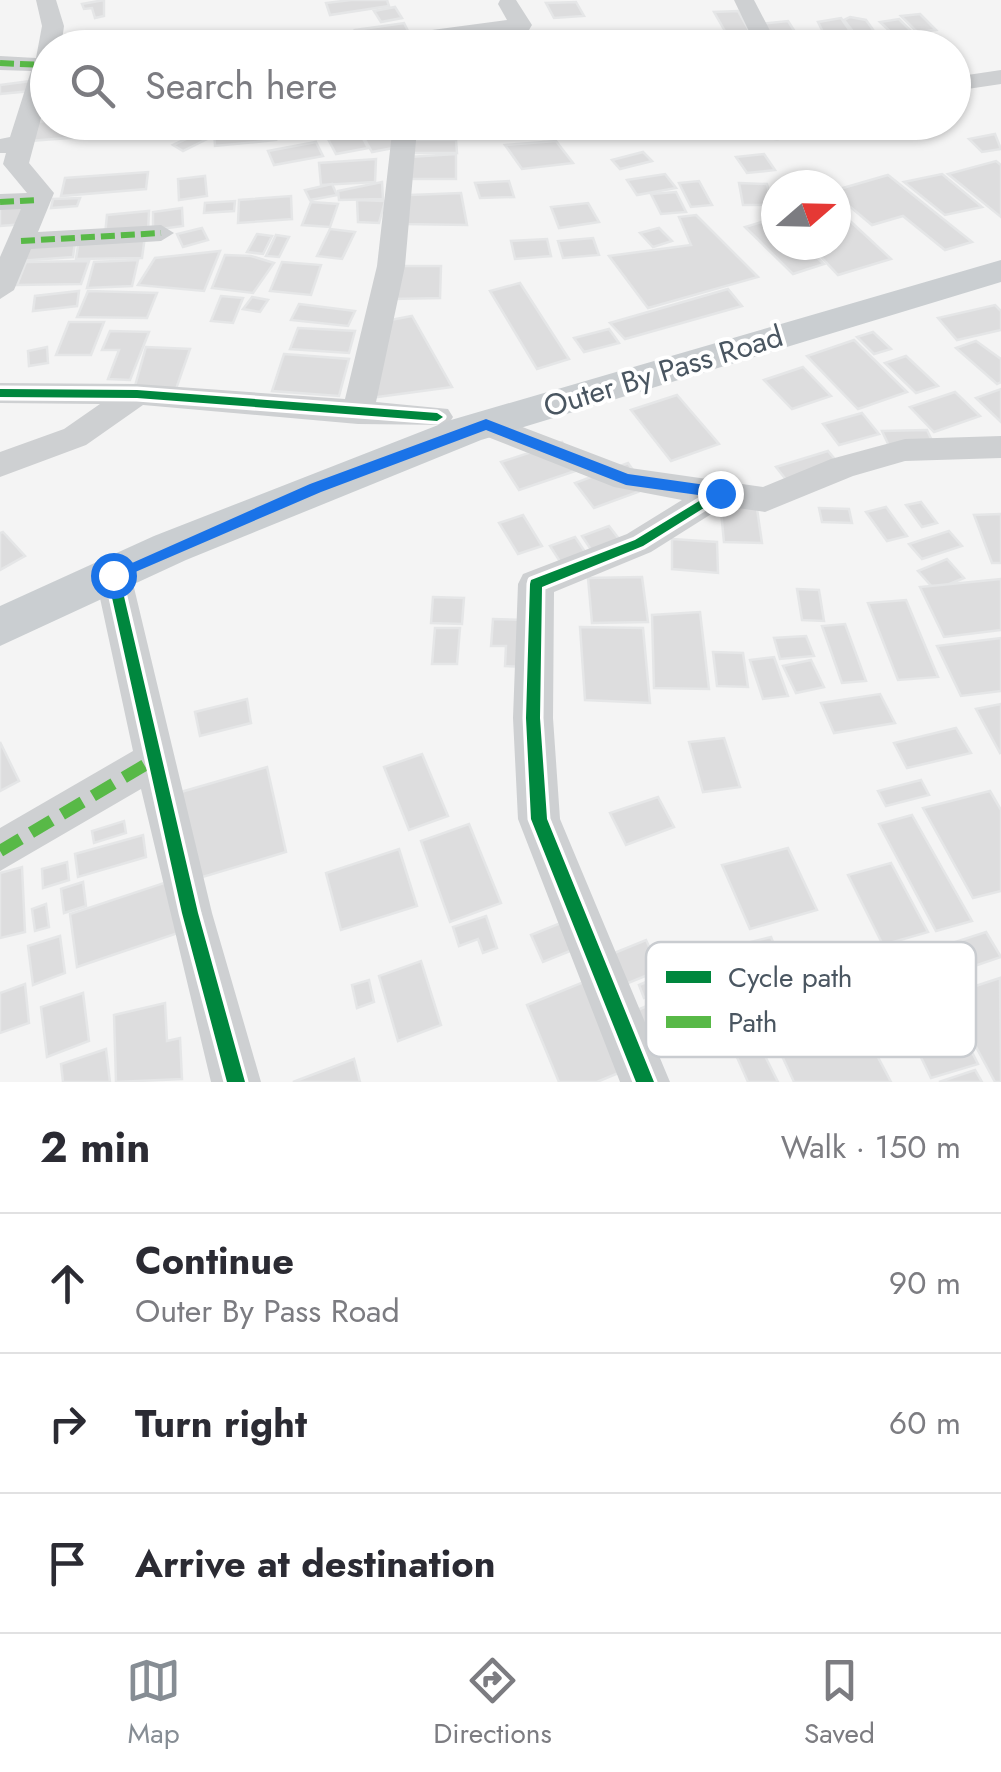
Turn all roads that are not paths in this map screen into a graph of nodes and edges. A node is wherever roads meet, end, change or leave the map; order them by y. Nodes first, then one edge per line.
1 (46, 0) edge
2 (744, 0) edge
3 (508, 4) dead end
4 (53, 30) edge
5 (473, 30) edge
6 (759, 30) edge
7 (30, 59) edge
8 (0, 63) edge
9 (1001, 77) edge
10 (971, 81) edge
11 (30, 97) edge
12 (403, 140) edge
13 (10, 145) edge
14 (38, 200) junction
15 (0, 202) edge
16 (160, 233) dead end
17 (21, 241) junction
18 (1001, 252) edge
19 (1001, 271) edge
20 (0, 290) edge
21 (0, 393) edge
22 (137, 394) junction
23 (358, 413) junction
24 (437, 417) junction
25 (486, 424) junction
26 (1001, 448) edge
27 (0, 465) edge
28 (720, 493) junction
29 (113, 575) junction
30 (0, 594) edge
31 (0, 627) edge
32 (156, 759) junction
33 (0, 851) edge
34 (236, 1082) edge
35 (645, 1082) edge

1 - 4 street
2 - 6 street
3 - 5 street
7 - 8 street
9 - 10 street
11 - 13 street
12 - 23 street
13 - 14 street
14 - 15 street
14 - 17 street
16 - 17 street
17 - 20 street
18 - 24 main road, Outer By Pass Road
19 - 25 main road, Outer By Pass Road
21 - 22 street
22 - 23 street
22 - 27 street
23 - 24 street
24 - 30 main road, Outer By Pass Road
25 - 28 street
25 - 29 main road, Outer By Pass Road
26 - 28 street
28 - 35 street
29 - 31 main road, Outer By Pass Road
29 - 32 street
32 - 33 street
32 - 34 street

